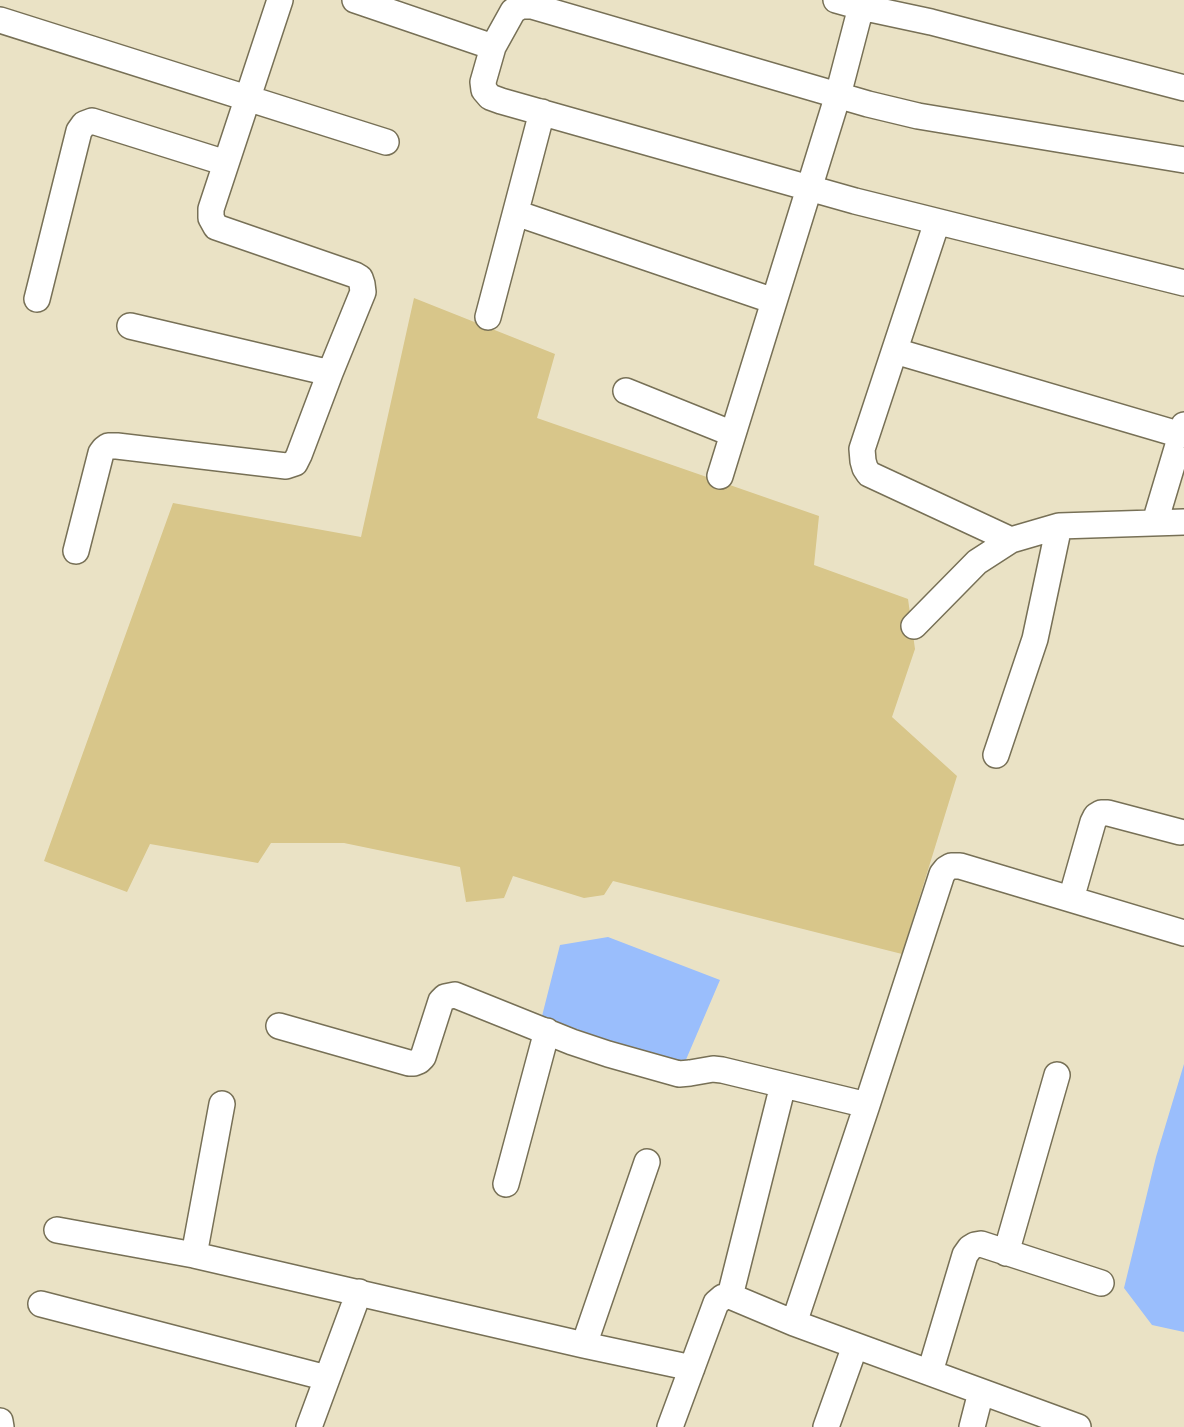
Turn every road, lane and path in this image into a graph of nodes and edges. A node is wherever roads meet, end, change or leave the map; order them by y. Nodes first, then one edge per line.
1 (280, 0) edge
2 (355, 0) edge
3 (836, 0) edge
4 (861, 7) junction
5 (0, 20) edge
6 (493, 47) junction
7 (1184, 88) edge
8 (838, 95) junction
9 (247, 99) junction
10 (542, 112) junction
11 (386, 142) dead end
12 (1184, 160) edge
13 (226, 163) junction
14 (808, 188) junction
15 (516, 213) junction
16 (937, 222) junction
17 (1184, 283) edge
18 (37, 300) dead end
19 (774, 301) junction
20 (488, 317) dead end
21 (130, 326) dead end
22 (895, 351) junction
23 (330, 373) junction
24 (626, 391) dead end
25 (1183, 430) edge
26 (733, 434) junction
27 (720, 476) dead end
28 (1155, 522) junction
29 (1184, 522) edge
30 (1059, 526) junction
31 (1011, 540) junction
32 (76, 551) dead end
33 (914, 626) dead end
34 (996, 755) dead end
35 (1180, 832) dead end
36 (1071, 899) junction
37 (1184, 933) edge
38 (279, 1026) dead end
39 (548, 1031) junction
40 (1057, 1076) dead end
41 (783, 1085) junction
42 (222, 1104) dead end
43 (867, 1106) junction
44 (646, 1162) dead end
45 (506, 1184) dead end
46 (57, 1230) dead end
47 (1006, 1253) junction
48 (194, 1255) junction
49 (1101, 1283) dead end
50 (359, 1292) junction
51 (730, 1296) junction
52 (41, 1304) dead end
53 (794, 1324) junction
54 (584, 1345) junction
55 (854, 1346) junction
56 (692, 1368) junction
57 (930, 1372) junction
58 (327, 1378) junction
59 (981, 1392) junction
60 (0, 1421) edge
61 (2, 1427) edge
62 (309, 1427) edge
63 (670, 1427) edge
64 (826, 1427) edge
65 (972, 1427) edge
66 (1078, 1427) edge

1 - 9 street
2 - 6 street
3 - 4 street
4 - 7 street
4 - 8 street
5 - 9 street
6 - 8 street
6 - 10 street
8 - 12 street
8 - 14 street
9 - 11 street
9 - 13 street
10 - 14 street
10 - 15 street
13 - 18 street
13 - 23 street
14 - 16 street
14 - 19 street
15 - 19 street
15 - 20 street
16 - 17 street
16 - 22 street
19 - 26 street
21 - 23 street
22 - 25 street
22 - 31 street
23 - 32 street
24 - 26 street
25 - 28 street
26 - 27 street
28 - 29 street
28 - 30 street
30 - 31 street
30 - 34 street
31 - 33 street
35 - 36 street
36 - 37 street
36 - 43 street
38 - 39 street
39 - 41 street
39 - 45 street
40 - 47 street
41 - 43 street
41 - 51 street
42 - 48 street
43 - 53 street
44 - 54 street
46 - 48 street
47 - 49 street
47 - 57 street
48 - 50 street
50 - 54 street
50 - 58 street
51 - 53 street
51 - 56 street
52 - 58 street
53 - 55 street
54 - 56 street
55 - 57 street
55 - 64 street
56 - 63 street
57 - 59 street
58 - 62 street
59 - 65 street
59 - 66 street
60 - 61 street

